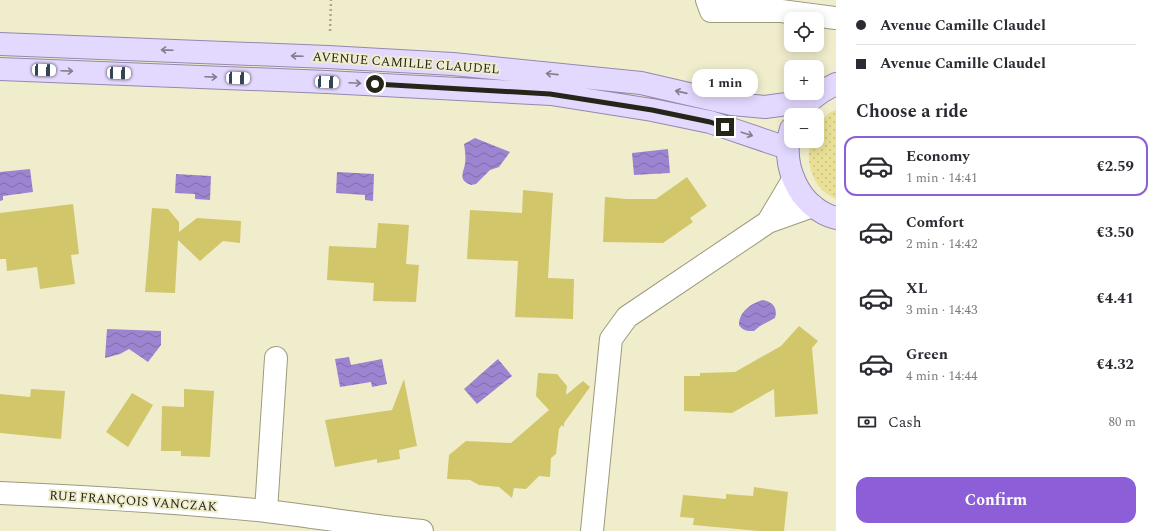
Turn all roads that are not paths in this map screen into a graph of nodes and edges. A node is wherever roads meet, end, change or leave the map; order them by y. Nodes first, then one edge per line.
1 (707, 0) edge
2 (836, 18) edge
3 (0, 44) edge
4 (0, 68) edge
5 (836, 84) edge
6 (803, 108) edge
7 (784, 137) edge
8 (789, 148) edge
9 (793, 180) junction
10 (828, 216) edge
11 (768, 222) junction
12 (276, 358) dead end
13 (0, 492) edge
14 (266, 511) junction
15 (422, 531) edge
16 (592, 531) edge

1 - 2 street
6 -> 3 main road, AVENUE CAMILLE CLAUDEL
4 -> 7 main road, AVENUE CAMILLE CLAUDEL
5 - 6 main road
8 - 9 main road
9 - 10 main road
9 - 11 street
10 - 11 street
11 - 16 street
12 - 14 street
13 - 14 street, RUE FRANÇOIS VANCZAK
14 - 15 street, RUE FRANÇOIS VANCZAK

